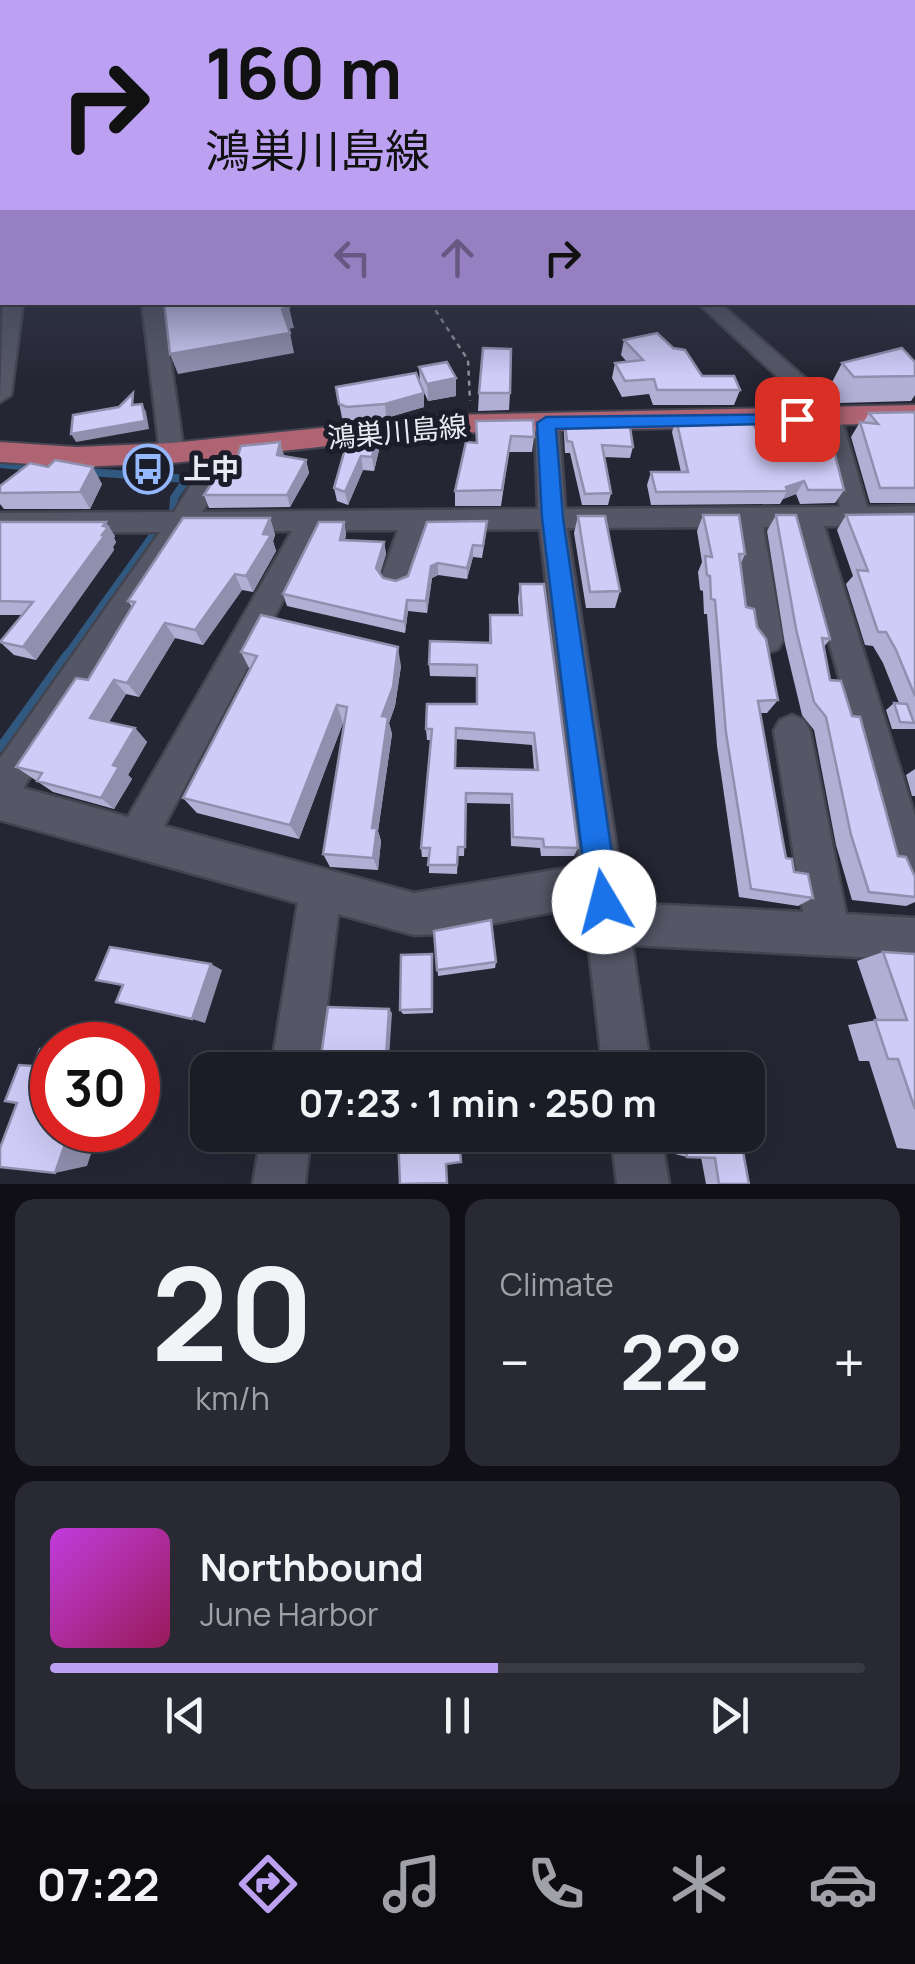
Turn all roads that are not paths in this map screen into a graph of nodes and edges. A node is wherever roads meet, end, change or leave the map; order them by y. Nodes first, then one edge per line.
1 (13, 305) edge
2 (152, 305) edge
3 (709, 305) edge
4 (0, 395) edge
5 (915, 414) edge
6 (833, 418) junction
7 (546, 423) junction
8 (226, 449) junction
9 (0, 452) edge
10 (172, 453) junction
11 (747, 516) junction
12 (915, 516) edge
13 (856, 517) junction
14 (552, 518) junction
15 (808, 518) junction
16 (415, 519) junction
17 (312, 520) junction
18 (180, 522) junction
19 (0, 523) edge
20 (396, 578) edge
21 (262, 618) junction
22 (298, 626) edge
23 (768, 640) edge
24 (792, 731) dead end
25 (0, 790) edge
26 (0, 802) edge
27 (136, 840) junction
28 (915, 877) edge
29 (321, 888) junction
30 (604, 902) junction
31 (828, 934) junction
32 (915, 939) edge
33 (298, 1052) edge
34 (625, 1052) edge
35 (283, 1152) edge
36 (638, 1152) edge
37 (278, 1184) edge
38 (643, 1184) edge

1 - 4 street
2 - 10 street
3 - 6 street
5 - 6 main road, 鴻巣川島線
6 - 7 main road, 鴻巣川島線
6 - 13 street
7 - 8 main road, 鴻巣川島線
7 - 14 street
8 - 10 main road, 鴻巣川島線
8 - 18 street
9 - 10 main road, 鴻巣川島線
11 - 14 street
11 - 15 street
11 - 23 street
12 - 13 street
13 - 15 street
14 - 16 street
14 - 30 street
15 - 28 street
16 - 17 street
16 - 20 street
17 - 18 street
17 - 21 street
18 - 19 street
18 - 25 street
21 - 22 street
21 - 27 street
24 - 31 street
26 - 27 street
27 - 29 street
29 - 30 street
29 - 33 street
30 - 31 street
30 - 34 street
31 - 32 street
35 - 37 street
36 - 38 street

